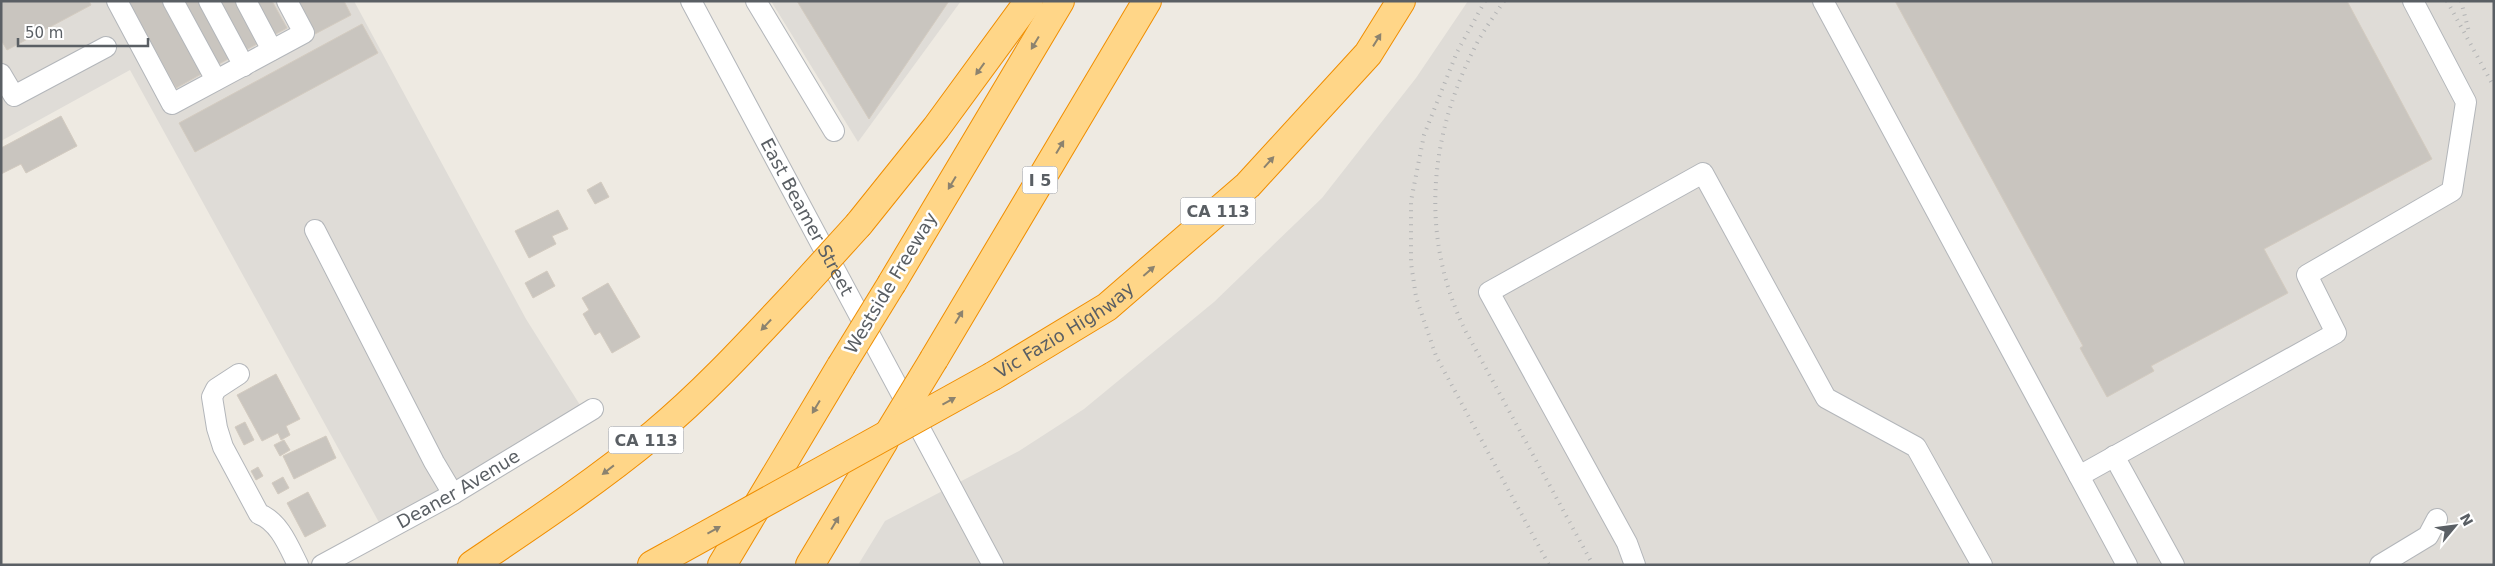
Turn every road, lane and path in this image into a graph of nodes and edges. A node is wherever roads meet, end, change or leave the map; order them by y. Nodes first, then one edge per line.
1 (118, 1) edge
2 (173, 1) edge
3 (209, 1) edge
4 (246, 1) edge
5 (287, 1) edge
6 (690, 1) edge
7 (756, 1) edge
8 (1029, 1) edge
9 (1060, 1) edge
10 (1147, 1) edge
11 (1401, 1) edge
12 (1823, 1) edge
13 (2413, 1) edge
14 (106, 47) dead end
15 (272, 50) junction
16 (244, 66) junction
17 (1, 74) edge
18 (216, 80) junction
19 (834, 131) dead end
20 (315, 230) dead end
21 (240, 374) dead end
22 (593, 409) dead end
23 (2114, 456) junction
24 (2079, 476) junction
25 (453, 494) junction
26 (2437, 519) dead end
27 (662, 559) edge
28 (298, 565) edge
29 (322, 565) edge
30 (472, 565) edge
31 (722, 565) edge
32 (810, 565) edge
33 (993, 565) edge
34 (1635, 565) edge
35 (1982, 565) edge
36 (2127, 565) edge
37 (2174, 565) edge
38 (2380, 565) edge

1 - 18 street
2 - 18 street
3 - 16 street
4 - 15 street
5 - 15 street
6 - 33 street, East Beamer Street
7 - 19 street
8 -> 30 highway, CA 113, bridge
9 -> 31 highway, Westside Freeway, bridge
32 -> 10 highway, I 5, bridge
27 -> 11 highway, Vic Fazio Highway / CA 113, bridge
12 - 24 street
13 - 23 street
14 - 17 street
15 - 16 street
16 - 18 street
20 - 25 street
21 - 28 street
22 - 25 street, Deaner Avenue
23 - 24 street
23 - 37 street
24 - 36 street
25 - 29 street, Deaner Avenue
26 - 38 street
34 - 35 street

